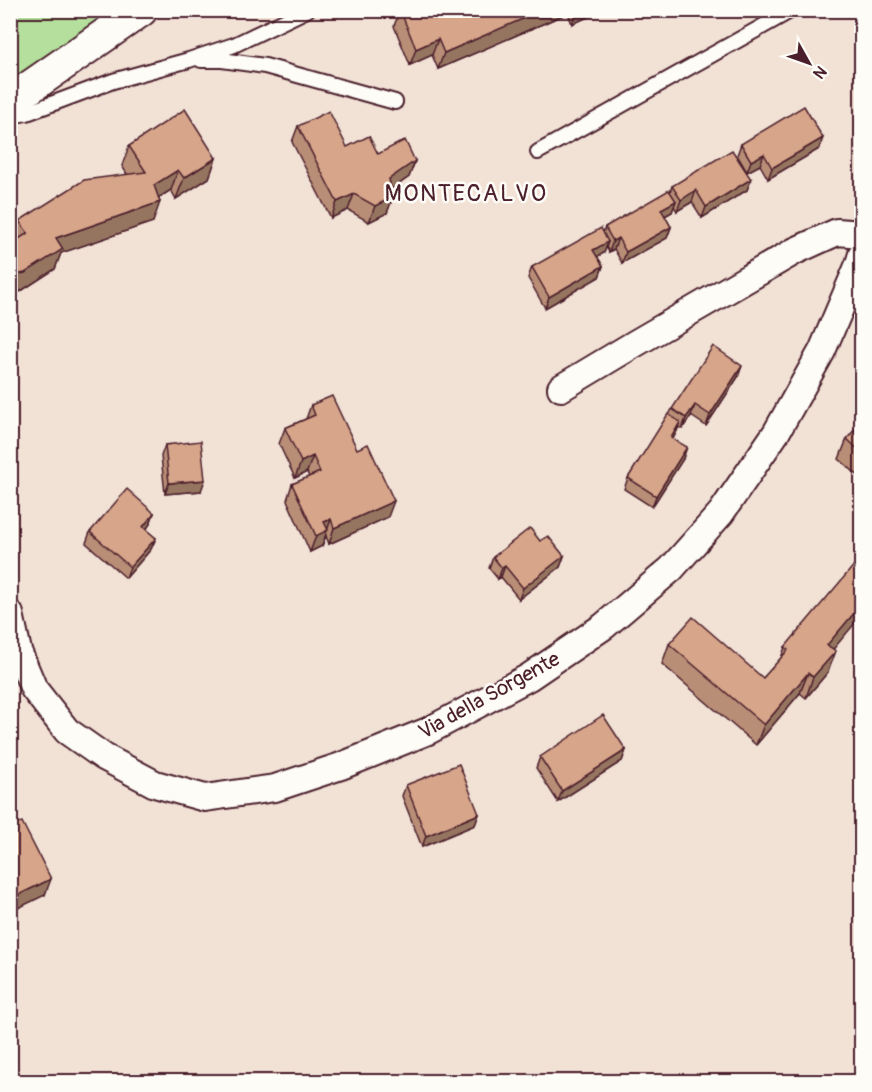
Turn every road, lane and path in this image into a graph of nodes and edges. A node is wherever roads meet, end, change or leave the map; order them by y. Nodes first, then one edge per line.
1 (141, 10) edge
2 (307, 10) edge
3 (792, 10) edge
4 (189, 60) junction
5 (10, 101) edge
6 (395, 102) dead end
7 (10, 116) edge
8 (538, 152) dead end
9 (861, 234) edge
10 (861, 254) edge
11 (561, 388) dead end
12 (10, 614) edge

1 - 5 street
2 - 4 lane
3 - 8 lane
4 - 6 lane
4 - 7 lane
9 - 11 street
10 - 12 street, Via della Sorgente

